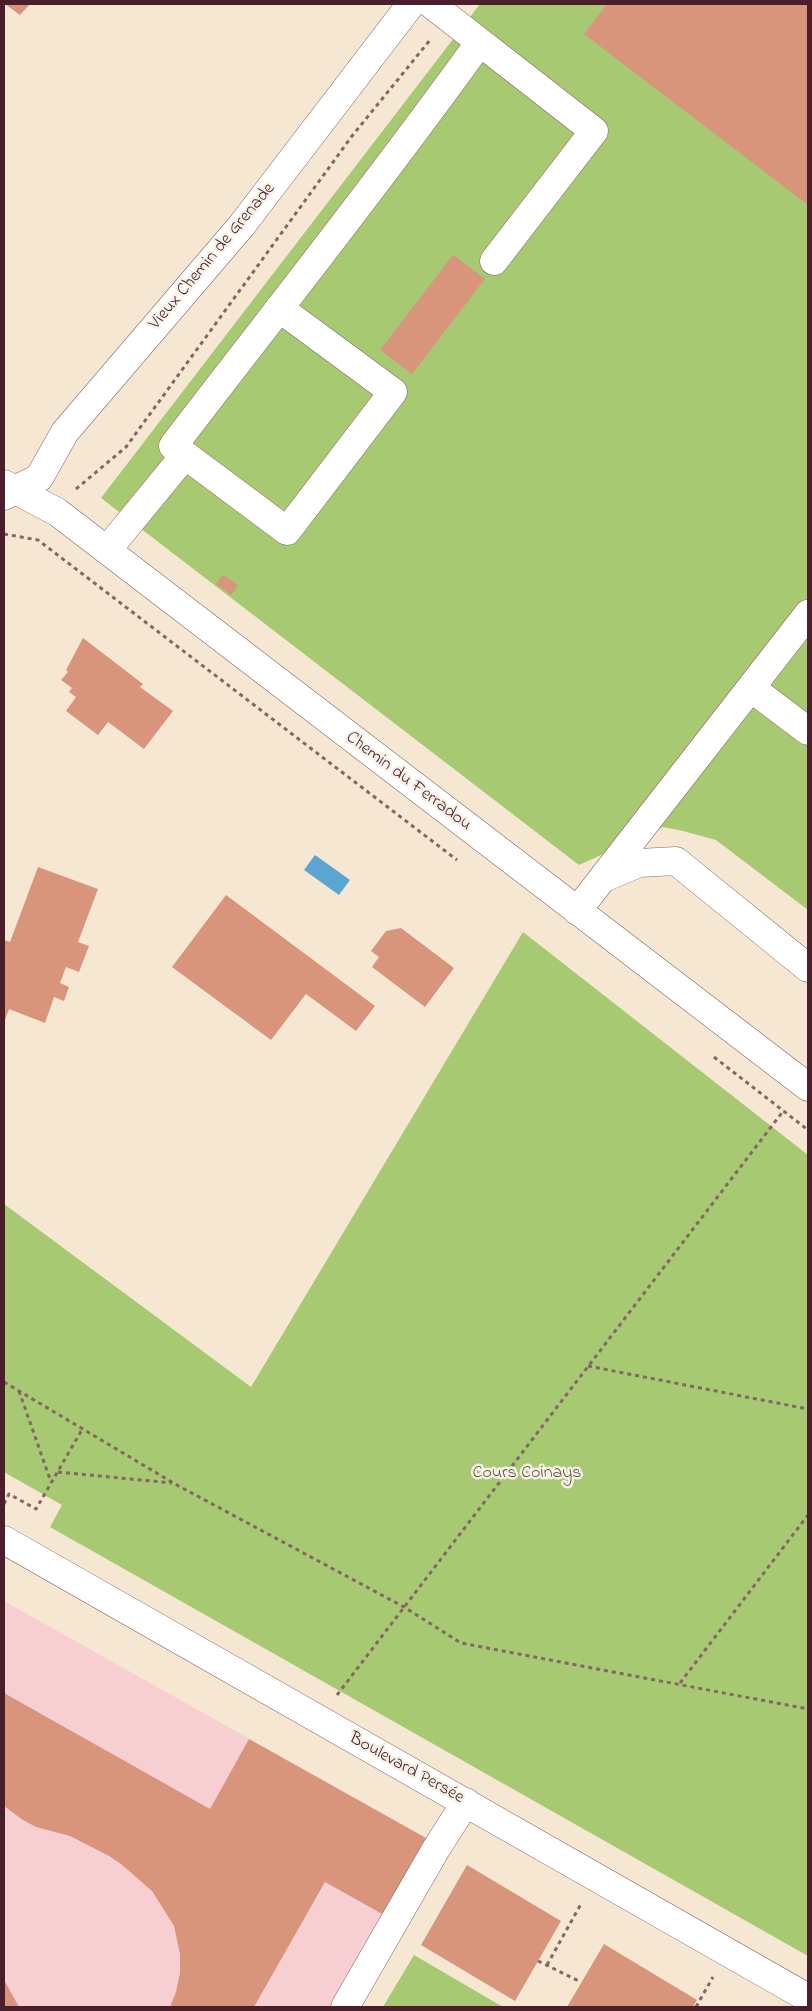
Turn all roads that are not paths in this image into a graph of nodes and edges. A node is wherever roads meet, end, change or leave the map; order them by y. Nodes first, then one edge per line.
1 (411, 4) edge
2 (431, 4) edge
3 (480, 42) junction
4 (494, 261) dead end
5 (279, 308) junction
6 (179, 451) junction
7 (7, 490) edge
8 (107, 550) junction
9 (808, 614) edge
10 (751, 688) junction
11 (808, 732) edge
12 (604, 877) junction
13 (577, 911) junction
14 (808, 968) edge
15 (806, 1085) edge
16 (4, 1540) edge
17 (466, 1802) junction
18 (808, 1998) edge
19 (345, 2007) edge

1 - 7 street, Vieux Chemin de Grenade
2 - 3 street
3 - 4 street
3 - 5 street
5 - 6 street
5 - 6 street
6 - 8 street
7 - 8 street, Chemin du Ferradou
8 - 13 street, Chemin du Ferradou
9 - 10 street
10 - 11 street
10 - 12 street
12 - 13 street
12 - 14 street
13 - 15 street, Chemin du Ferradou
16 - 17 street, Boulevard Persée
17 - 18 street, Boulevard Persée
17 - 19 street

